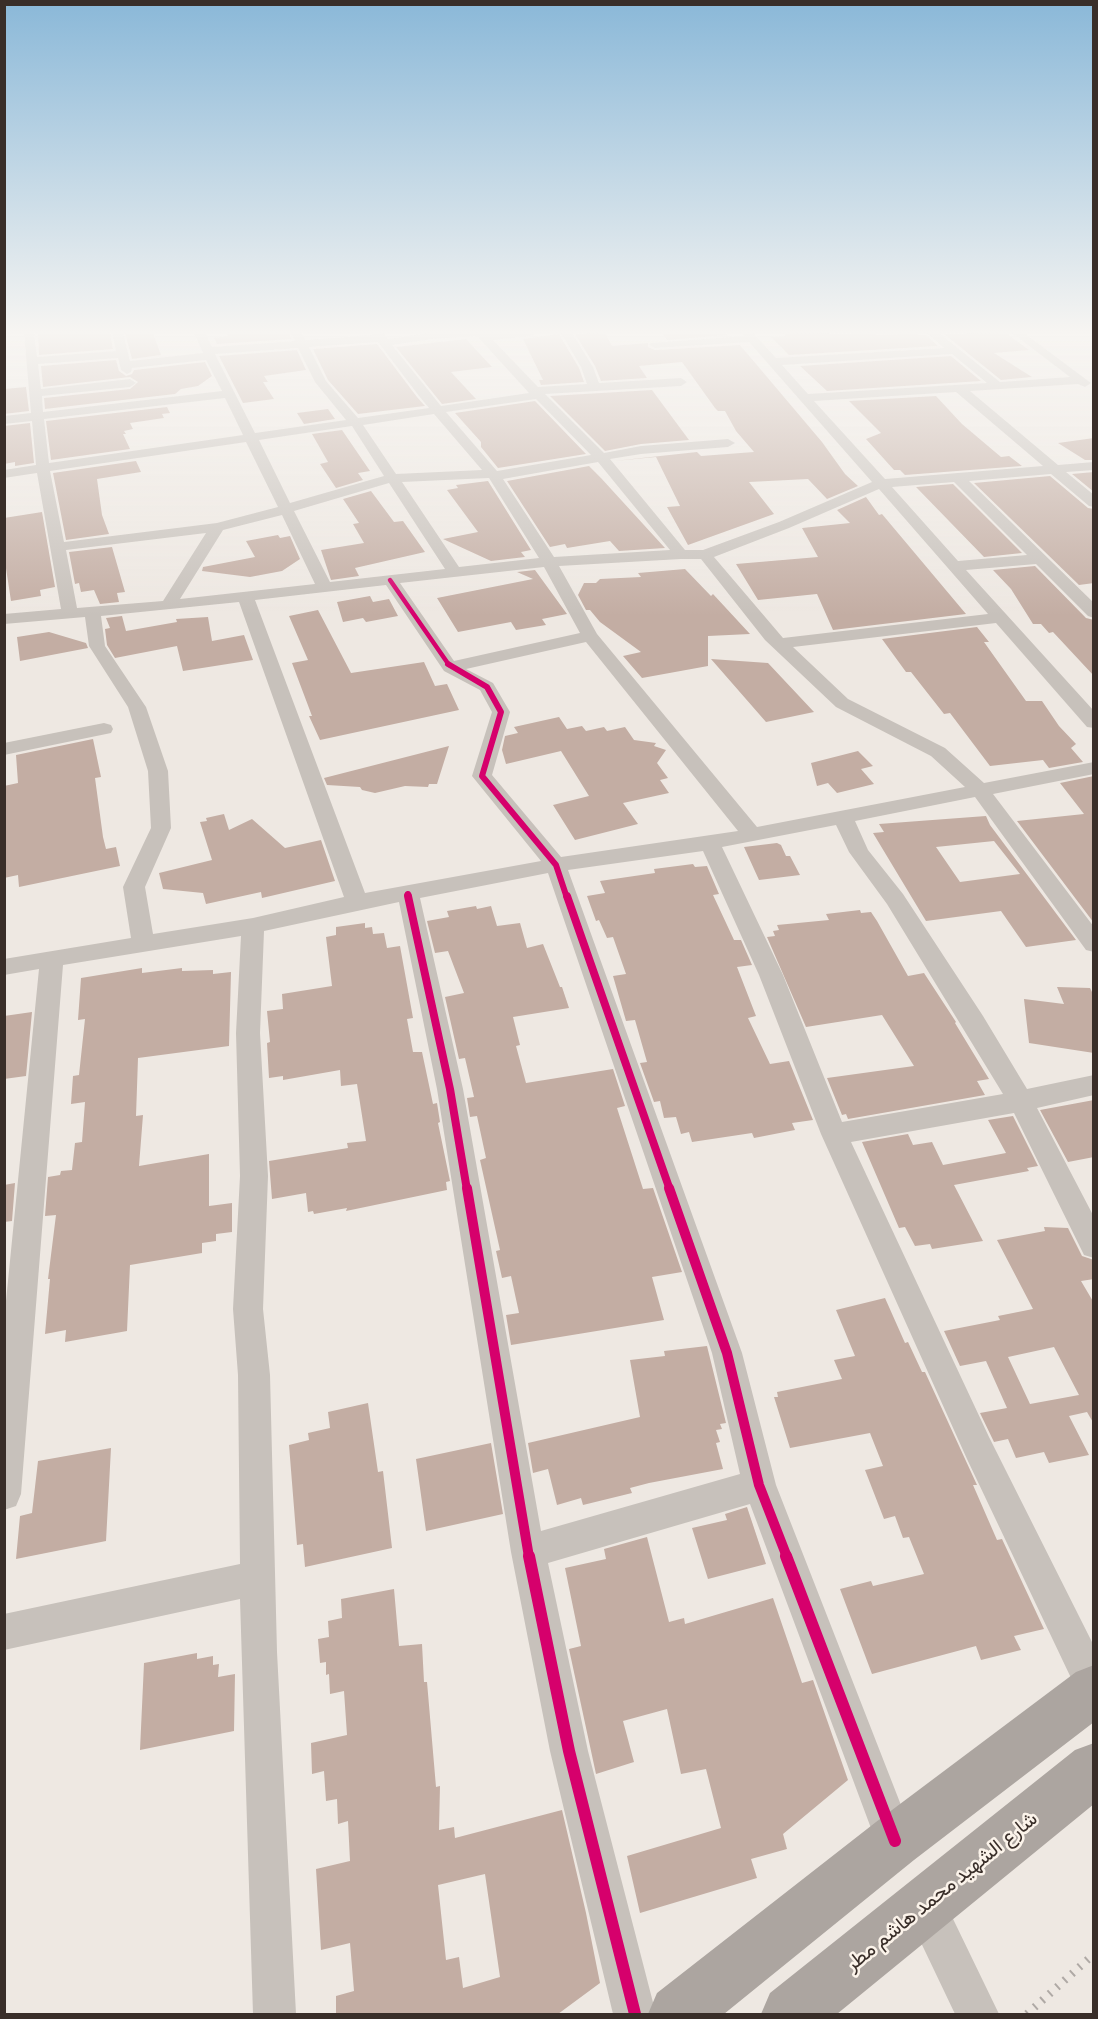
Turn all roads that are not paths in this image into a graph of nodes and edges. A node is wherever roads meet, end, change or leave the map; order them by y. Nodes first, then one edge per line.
1 (38, 427) edge
2 (246, 427) edge
3 (319, 427) edge
4 (358, 427) edge
5 (452, 427) edge
6 (571, 427) edge
7 (829, 427) edge
8 (1005, 427) edge
9 (251, 437) junction
10 (728, 443) dead end
11 (601, 457) junction
12 (1094, 466) edge
13 (43, 468) junction
14 (1055, 469) junction
15 (4, 474) edge
16 (492, 475) junction
17 (957, 477) junction
18 (392, 478) junction
19 (879, 484) junction
20 (1094, 503) edge
21 (287, 509) junction
22 (217, 527) junction
23 (57, 548) junction
24 (681, 554) junction
25 (705, 555) junction
26 (1040, 559) junction
27 (549, 562) junction
28 (952, 566) junction
29 (456, 574) junction
30 (390, 580) junction
31 (325, 588) junction
32 (245, 596) junction
33 (168, 604) junction
34 (92, 610) junction
35 (70, 612) junction
36 (1094, 613) edge
37 (999, 618) junction
38 (4, 619) edge
39 (590, 636) junction
40 (779, 644) junction
41 (450, 667) junction
42 (1094, 723) edge
43 (104, 729) dead end
44 (4, 749) edge
45 (1094, 768) edge
46 (980, 790) junction
47 (843, 817) junction
48 (752, 834) junction
49 (710, 843) junction
50 (555, 865) junction
51 (408, 894) junction
52 (357, 902) junction
53 (253, 926) junction
54 (1094, 944) edge
55 (144, 945) junction
56 (52, 958) junction
57 (4, 967) edge
58 (1094, 1085) edge
59 (1021, 1101) junction
60 (834, 1134) junction
61 (1094, 1245) edge
62 (14, 1299) edge
63 (759, 1485) junction
64 (4, 1494) edge
65 (528, 1552) junction
66 (258, 1578) junction
67 (4, 1632) edge
68 (1094, 1688) edge
69 (1094, 1769) edge
70 (894, 1841) junction
71 (925, 1907) junction
72 (275, 2014) edge
73 (635, 2014) edge
74 (678, 2014) edge
75 (791, 2014) edge
76 (978, 2014) edge

1 - 13 street
2 - 9 street
3 - 9 street
4 - 18 street
5 - 16 street
6 - 11 street
7 - 19 street
8 - 14 street
9 - 13 street
9 - 21 street
10 - 11 street
11 - 16 street
11 - 24 street
12 - 14 street
13 - 15 street
13 - 23 street
14 - 17 street
14 - 20 street
16 - 18 street
16 - 27 street
17 - 19 street
17 - 26 street
18 - 21 street
18 - 29 street
19 - 25 street
19 - 28 street
21 - 22 street
21 - 31 street
22 - 23 street
22 - 33 street
23 - 35 street
24 - 25 street
24 - 27 street
25 - 40 street
26 - 28 street
26 - 36 street
27 - 29 street
27 - 39 street
28 - 37 street
29 - 30 street
30 - 31 street
30 - 41 street
31 - 32 street
32 - 33 street
32 - 52 street
33 - 34 street
34 - 35 street
34 - 55 street
35 - 38 street
37 - 40 street
37 - 42 street
39 - 41 street
39 - 48 street
40 - 46 street
41 - 50 street
43 - 44 street
45 - 46 street
46 - 47 street
46 - 54 street
47 - 48 street
47 - 59 street
48 - 49 street
49 - 50 street
49 - 60 street
50 - 51 street
50 - 63 street
51 - 52 street
51 - 65 street
52 - 53 street
53 - 55 street
53 - 66 street
55 - 56 street
56 - 57 street
56 - 62 street
58 - 59 street
59 - 60 street
59 - 61 street
60 - 68 street
62 - 64 street
63 - 65 street
63 - 70 street
65 - 73 street
66 - 67 street
66 - 72 street
68 - 70 main road
69 - 71 main road, شارع الشهيد محمد هاشم مطر
70 - 74 main road
71 - 75 main road, شارع الشهيد محمد هاشم مطر
71 - 76 street

